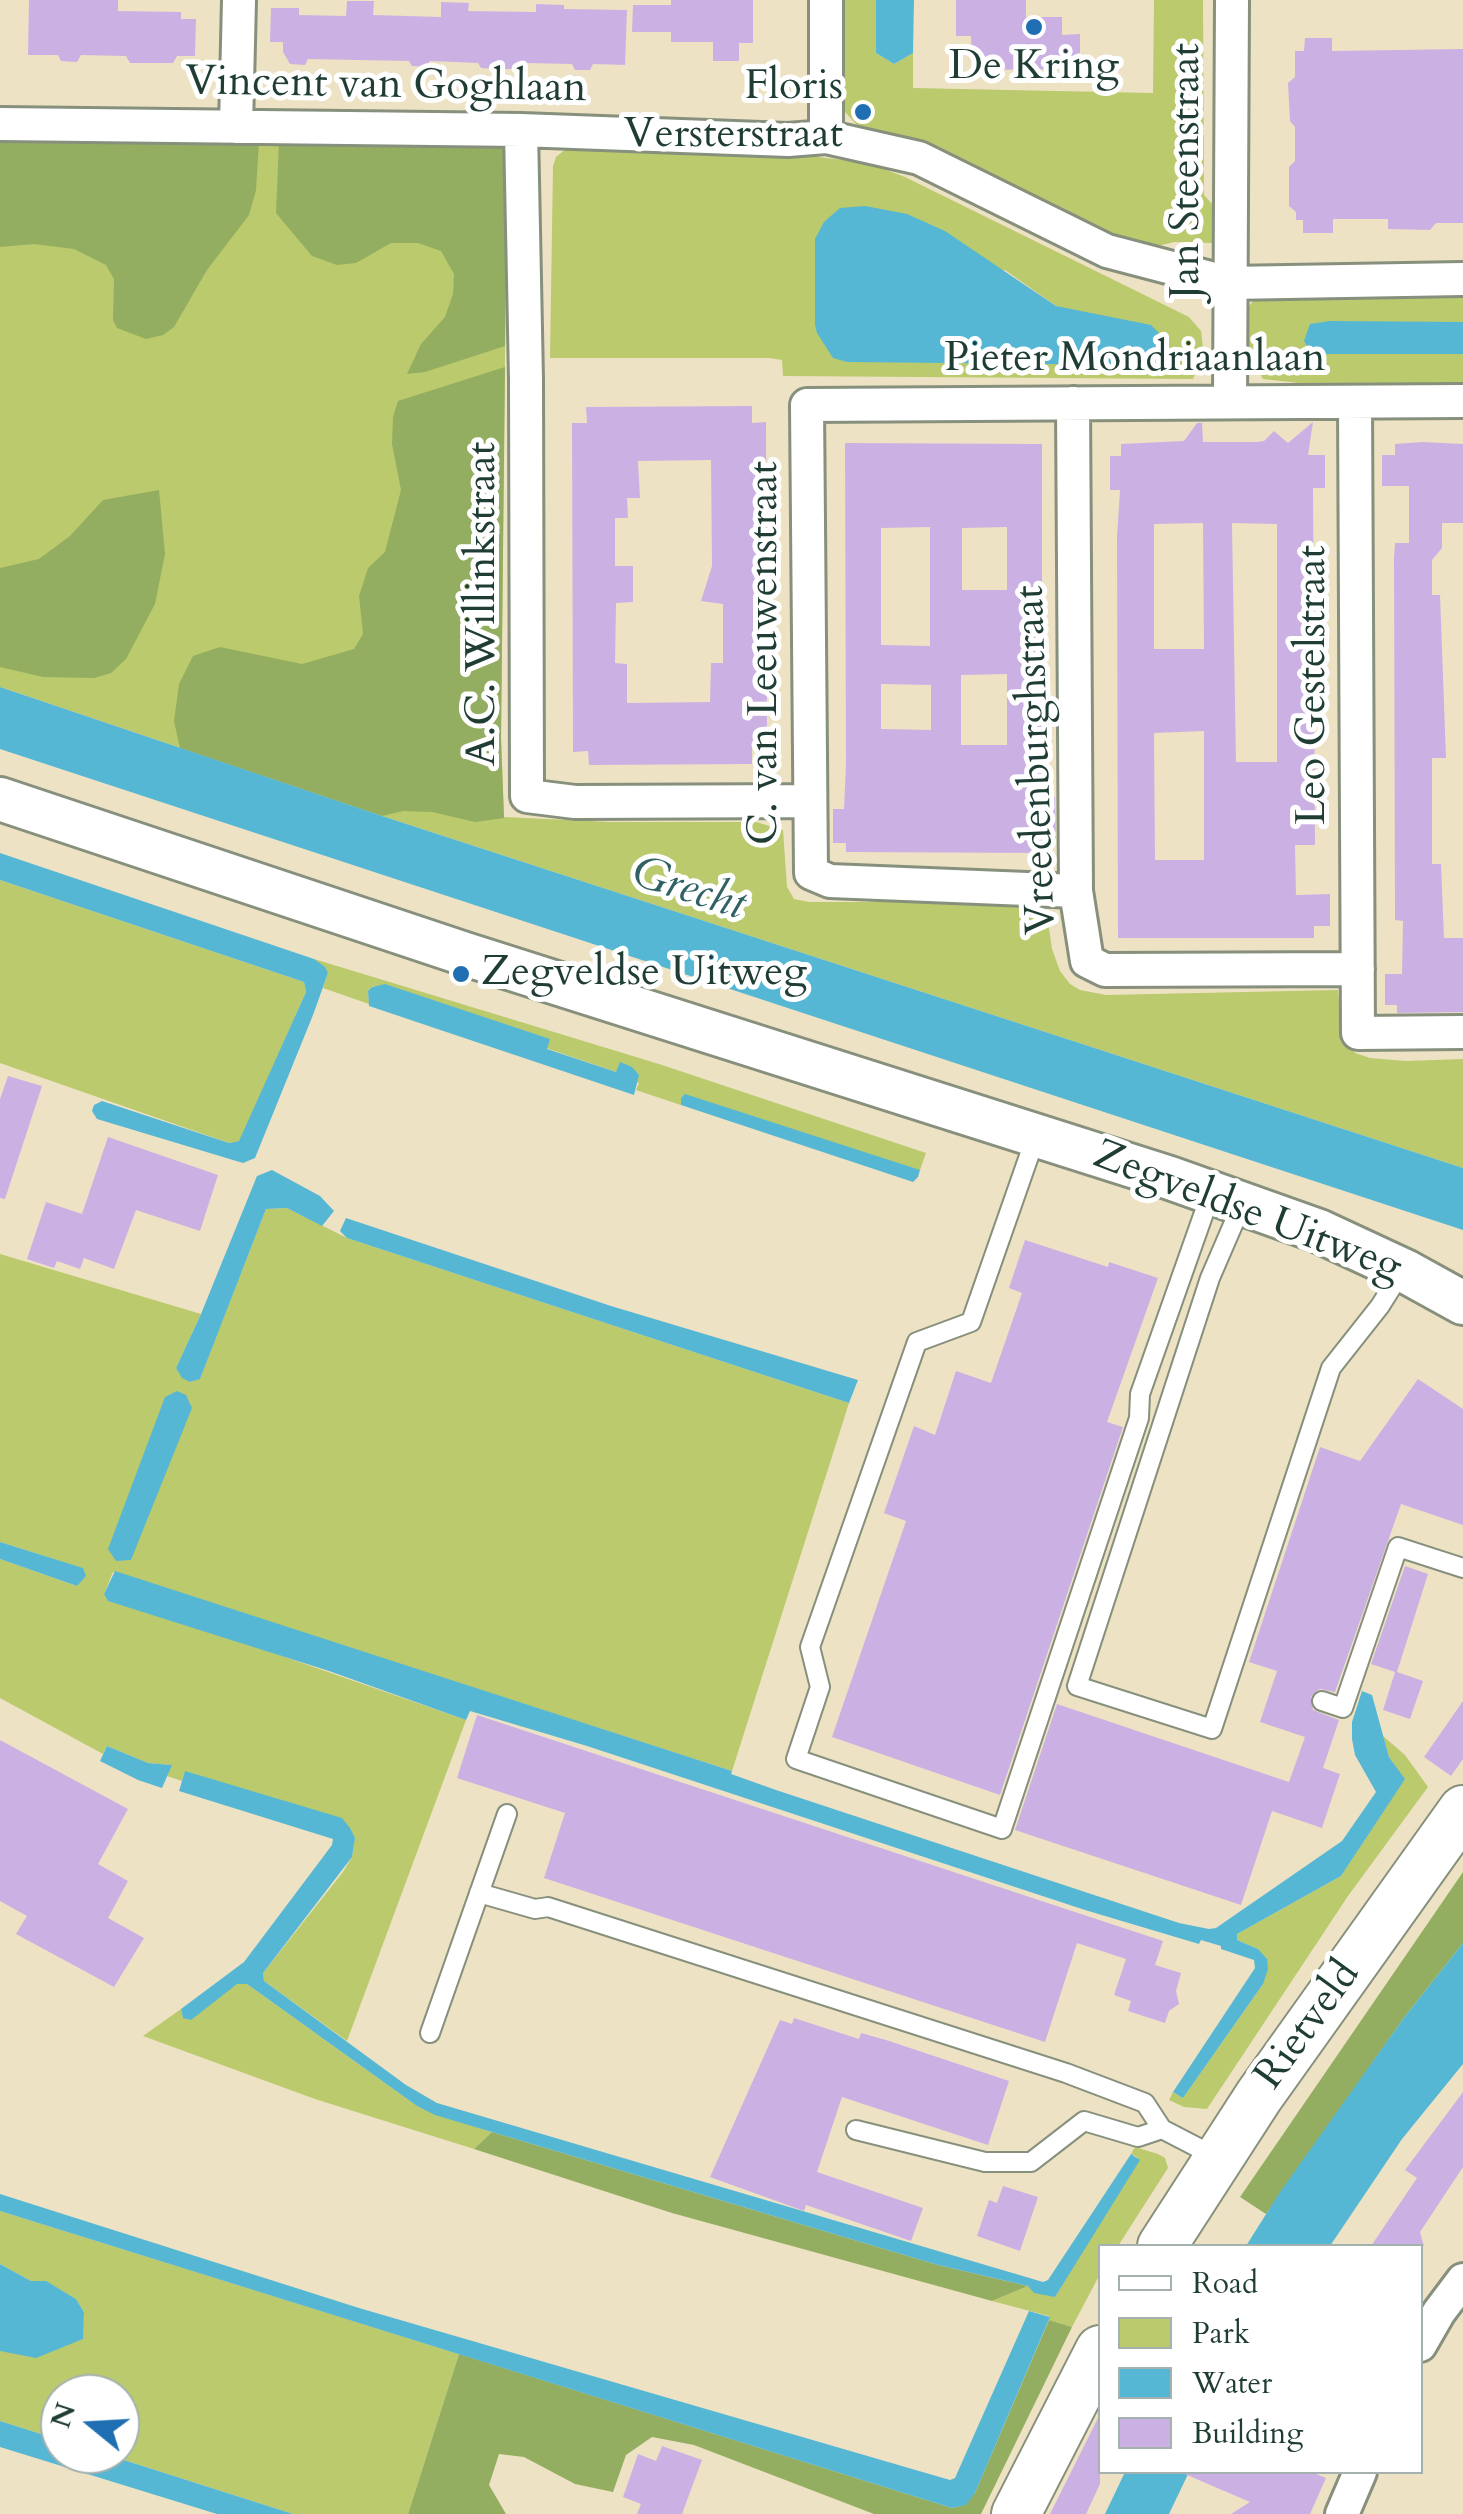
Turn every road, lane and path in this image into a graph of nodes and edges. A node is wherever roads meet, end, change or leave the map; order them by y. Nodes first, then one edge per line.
1 (239, 0) edge
2 (826, 0) edge
3 (1232, 0) edge
4 (0, 124) edge
5 (236, 126) junction
6 (521, 130) junction
7 (826, 137) junction
8 (1463, 278) edge
9 (1229, 282) junction
10 (1463, 401) edge
11 (1230, 402) junction
12 (1355, 402) junction
13 (1074, 404) junction
14 (807, 405) joint
15 (0, 800) edge
16 (809, 801) junction
17 (1076, 891) junction
18 (1358, 969) junction
19 (1463, 1032) edge
20 (1036, 1136) junction
21 (1226, 1198) junction
22 (1402, 1270) junction
23 (1463, 1304) edge
24 (1463, 1568) edge
25 (1322, 1701) dead end
26 (1463, 1810) edge
27 (507, 1814) dead end
28 (479, 1893) junction
29 (430, 2032) dead end
30 (856, 2130) dead end
31 (1162, 2130) junction
32 (1218, 2158) junction
33 (1163, 2244) edge
34 (1463, 2280) edge
35 (1423, 2340) edge
36 (1098, 2354) edge
37 (1359, 2474) edge
38 (1016, 2514) edge
39 (1342, 2514) edge

1 - 5 street
2 - 7 street
3 - 9 street, Jan Steenstraat
4 - 5 street, Vincent van Goghlaan
5 - 6 street, Vincent van Goghlaan
6 - 7 street, Vincent van Goghlaan
6 - 16 street, A.C. Willinkstraat
7 - 9 street, Vincent van Goghlaan
8 - 9 street, Vincent van Goghlaan
9 - 11 street, Jan Steenstraat
10 - 12 street, Pieter Mondriaanlaan
11 - 12 street, Pieter Mondriaanlaan
11 - 13 street, Pieter Mondriaanlaan
12 - 18 street, Leo Gestelstraat
13 - 14 street, Pieter Mondriaanlaan
13 - 17 street, Vreedenburghstraat
14 - 16 street, C. van Leeuwenstraat
15 - 20 street, Zegveldse Uitweg
16 - 17 street, C. van Leeuwenstraat
17 - 18 street, Vreedenburghstraat
18 - 19 street, Leo Gestelstraat
20 - 21 street, Zegveldse Uitweg
20 - 21 lane
21 - 22 street, Zegveldse Uitweg
21 - 22 lane
22 - 23 street, Zegveldse Uitweg
24 - 25 lane
26 - 32 main road, Rietveld
27 - 28 lane
28 - 29 lane
28 - 31 lane
30 - 31 lane
31 - 32 lane
32 - 33 main road, Rietveld
34 - 35 street
36 - 38 main road
37 - 39 street

